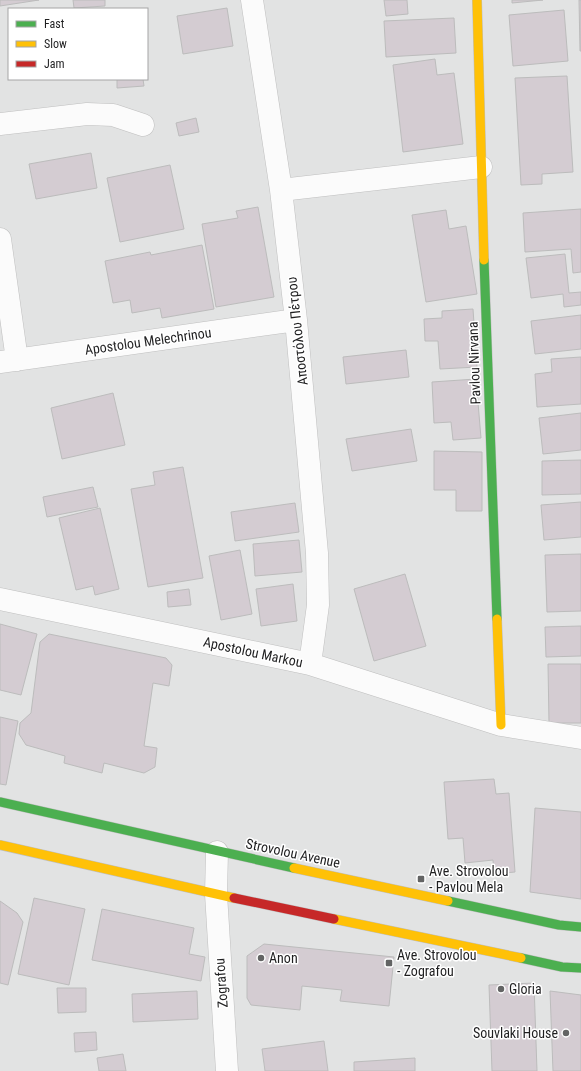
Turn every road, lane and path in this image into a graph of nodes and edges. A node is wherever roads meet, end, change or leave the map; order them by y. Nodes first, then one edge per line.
1 (252, 0) edge
2 (477, 0) edge
3 (0, 124) edge
4 (143, 125) dead end
5 (481, 167) junction
6 (281, 190) junction
7 (0, 239) edge
8 (296, 320) junction
9 (9, 361) edge
10 (0, 599) edge
11 (310, 664) junction
12 (501, 725) junction
13 (581, 738) edge
14 (0, 802) edge
15 (0, 845) edge
16 (217, 852) junction
17 (216, 894) junction
18 (581, 927) edge
19 (581, 968) edge
20 (227, 1071) edge

1 - 6 street, Αποστόλου Πέτρου
2 - 5 main road, Pavlou Nirvana
3 - 4 street
5 - 6 street
5 - 12 main road, Pavlou Nirvana
6 - 8 street, Αποστόλου Πέτρου
7 - 9 street
8 - 9 street, Apostolou Melechrinou
8 - 11 street, Αποστόλου Πέτρου
10 - 11 street, Apostolou Markou
11 - 12 street, Apostolou Markou
12 - 13 street, Apostolou Markou
14 - 16 main road, Strovolou Avenue
15 - 17 main road
16 - 17 street, Zografou
16 - 18 main road, Strovolou Avenue
17 - 19 main road
17 - 20 street, Zografou

